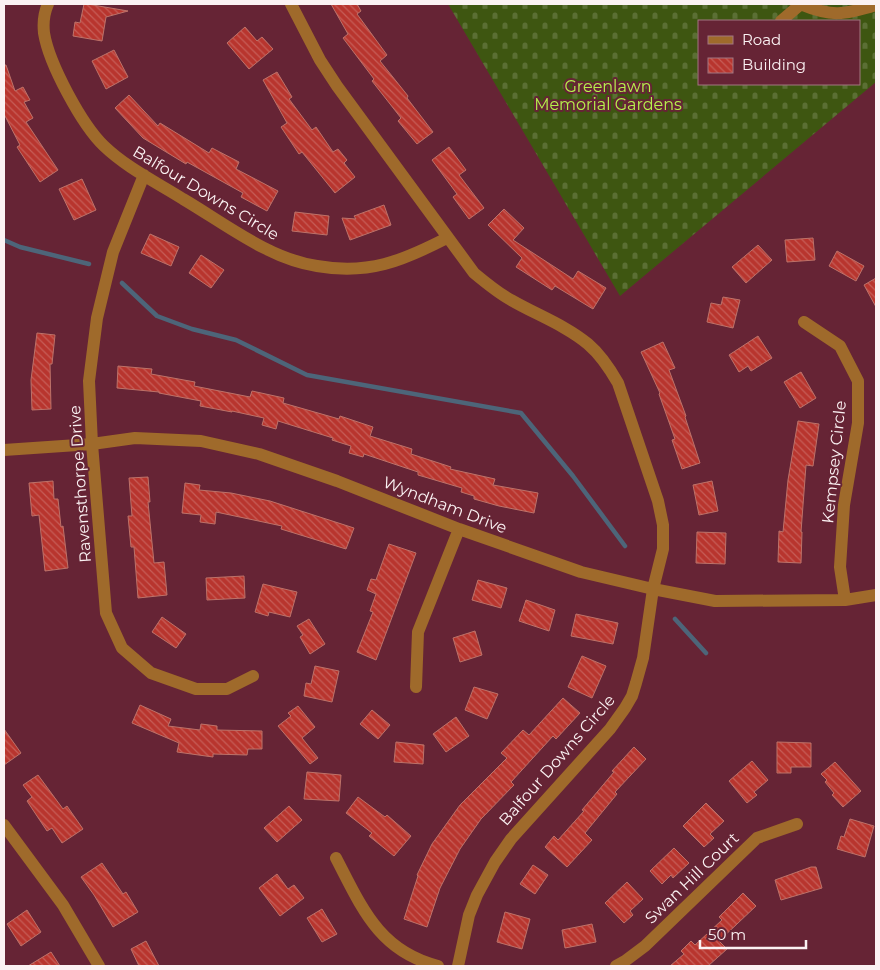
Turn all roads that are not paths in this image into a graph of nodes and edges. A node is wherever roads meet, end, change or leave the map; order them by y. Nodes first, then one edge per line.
1 (48, 4) edge
2 (291, 4) edge
3 (801, 4) edge
4 (876, 6) edge
5 (782, 20) edge
6 (144, 175) junction
7 (447, 238) junction
8 (804, 322) dead end
9 (92, 444) junction
10 (4, 450) edge
11 (459, 529) junction
12 (653, 589) junction
13 (876, 595) edge
14 (845, 600) junction
15 (253, 676) dead end
16 (416, 687) dead end
17 (797, 824) dead end
18 (4, 825) edge
19 (336, 858) dead end
20 (99, 966) edge
21 (438, 966) edge
22 (458, 966) edge
23 (616, 966) edge

1 - 6 street, Balfour Downs Circle
2 - 7 street, Balfour Downs Circle
3 - 4 street
3 - 5 street
6 - 7 street, Balfour Downs Circle
6 - 9 street, Ravensthorpe Drive
7 - 12 street, Balfour Downs Circle
8 - 14 street, Kempsey Circle
9 - 10 street, Wyndham Drive
9 - 11 street, Wyndham Drive
9 - 15 street, Ravensthorpe Drive
11 - 12 street, Wyndham Drive
11 - 16 street
12 - 14 street, Wyndham Drive
12 - 22 street, Balfour Downs Circle
13 - 14 street, Wyndham Drive
17 - 23 street, Swan Hill Court
18 - 20 street
19 - 21 street

